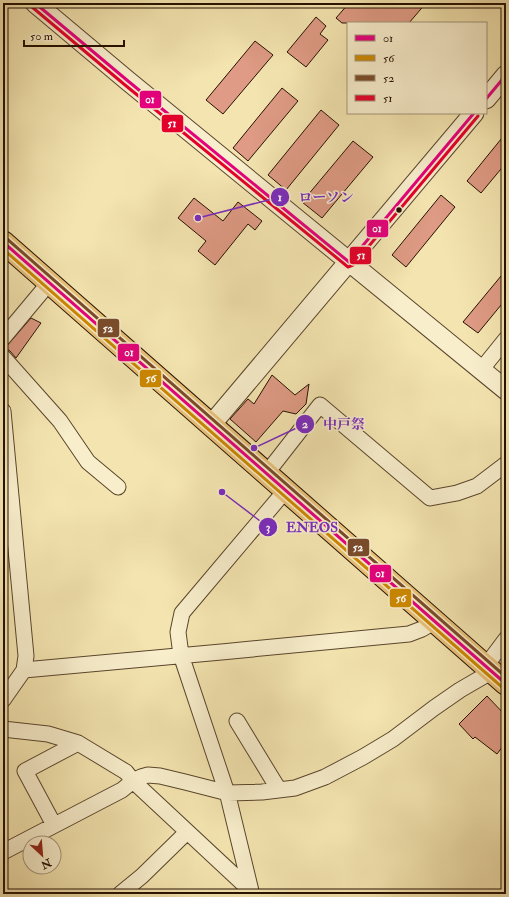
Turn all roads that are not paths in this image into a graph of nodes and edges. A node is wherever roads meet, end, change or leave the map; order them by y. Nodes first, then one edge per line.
1 (35, 3) edge
2 (506, 75) edge
3 (487, 98) edge
4 (473, 114) edge
5 (3, 242) edge
6 (349, 262) junction
7 (49, 283) junction
8 (3, 338) edge
9 (506, 339) edge
10 (3, 357) edge
11 (481, 370) junction
12 (506, 390) edge
13 (3, 410) edge
14 (211, 425) junction
15 (506, 464) edge
16 (266, 474) junction
17 (118, 486) dead end
18 (285, 490) junction
19 (434, 622) junction
20 (506, 639) edge
21 (181, 655) junction
22 (24, 670) junction
23 (494, 675) edge
24 (3, 700) edge
25 (237, 721) dead end
26 (3, 729) edge
27 (78, 743) junction
28 (133, 781) junction
29 (279, 790) junction
30 (228, 793) junction
31 (54, 826) junction
32 (187, 832) junction
33 (3, 852) edge
34 (252, 892) edge
35 (120, 894) edge

1 - 6 street
2 - 3 street
4 - 6 street
5 - 7 highway
6 - 11 street
6 - 14 street
7 - 8 street
7 - 14 highway
9 - 11 street
10 - 17 street
11 - 12 street
13 - 22 street
14 - 16 highway
15 - 16 street
16 - 18 highway
18 - 19 highway
18 - 21 street
19 - 21 street
19 - 23 highway
20 - 23 street
21 - 22 street
21 - 30 street
22 - 24 street
23 - 29 street
25 - 29 street
26 - 27 street
27 - 28 street
27 - 31 street
28 - 30 street
28 - 31 street
28 - 32 street
29 - 30 street
30 - 34 street
31 - 33 street
32 - 34 street
32 - 35 street

